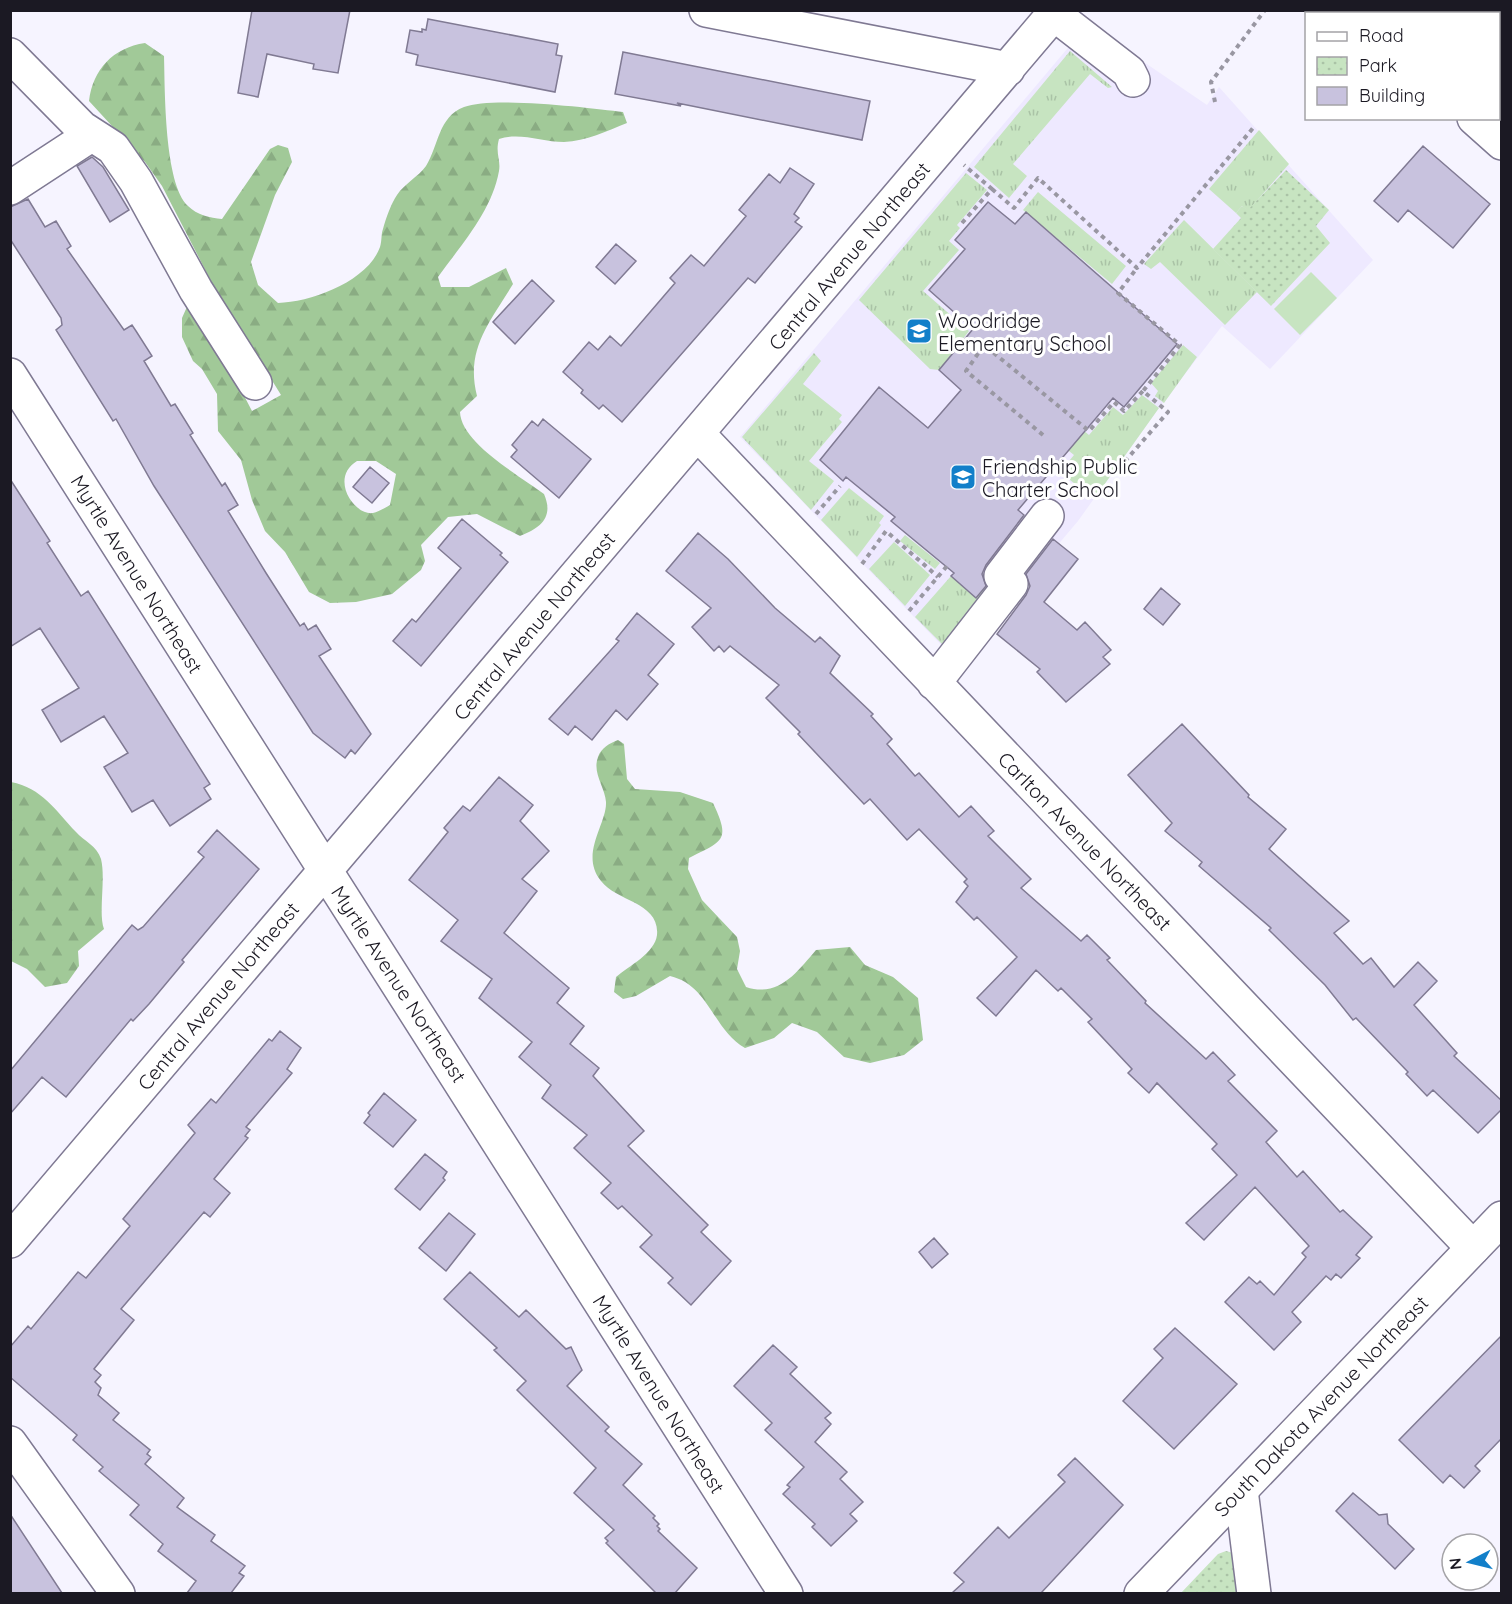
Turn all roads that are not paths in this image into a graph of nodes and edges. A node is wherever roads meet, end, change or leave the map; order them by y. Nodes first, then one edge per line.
1 (727, 12) edge
2 (1056, 12) edge
3 (10, 55) edge
4 (1008, 69) junction
5 (1134, 80) dead end
6 (1476, 120) edge
7 (92, 135) junction
8 (1502, 142) edge
9 (10, 188) edge
10 (10, 375) edge
11 (255, 383) dead end
12 (698, 434) junction
13 (1047, 516) dead end
14 (934, 682) junction
15 (325, 870) junction
16 (1502, 1218) edge
17 (10, 1241) edge
18 (1473, 1248) junction
19 (10, 1443) edge
20 (1241, 1490) junction
21 (118, 1593) edge
22 (786, 1593) edge
23 (1141, 1593) edge
24 (1254, 1593) edge

1 - 4 street
2 - 4 street, Central Avenue Northeast
2 - 5 street
3 - 7 street
4 - 12 street, Central Avenue Northeast
6 - 8 street
7 - 9 street
7 - 11 street
10 - 15 street, Myrtle Avenue Northeast
12 - 14 street, Carlton Avenue Northeast
12 - 15 street, Central Avenue Northeast
13 - 14 street
14 - 18 street, Carlton Avenue Northeast
15 - 17 street, Central Avenue Northeast
15 - 22 street, Myrtle Avenue Northeast
16 - 18 street, South Dakota Avenue Northeast
18 - 20 street, South Dakota Avenue Northeast
19 - 21 street
20 - 23 street, South Dakota Avenue Northeast
20 - 24 street

